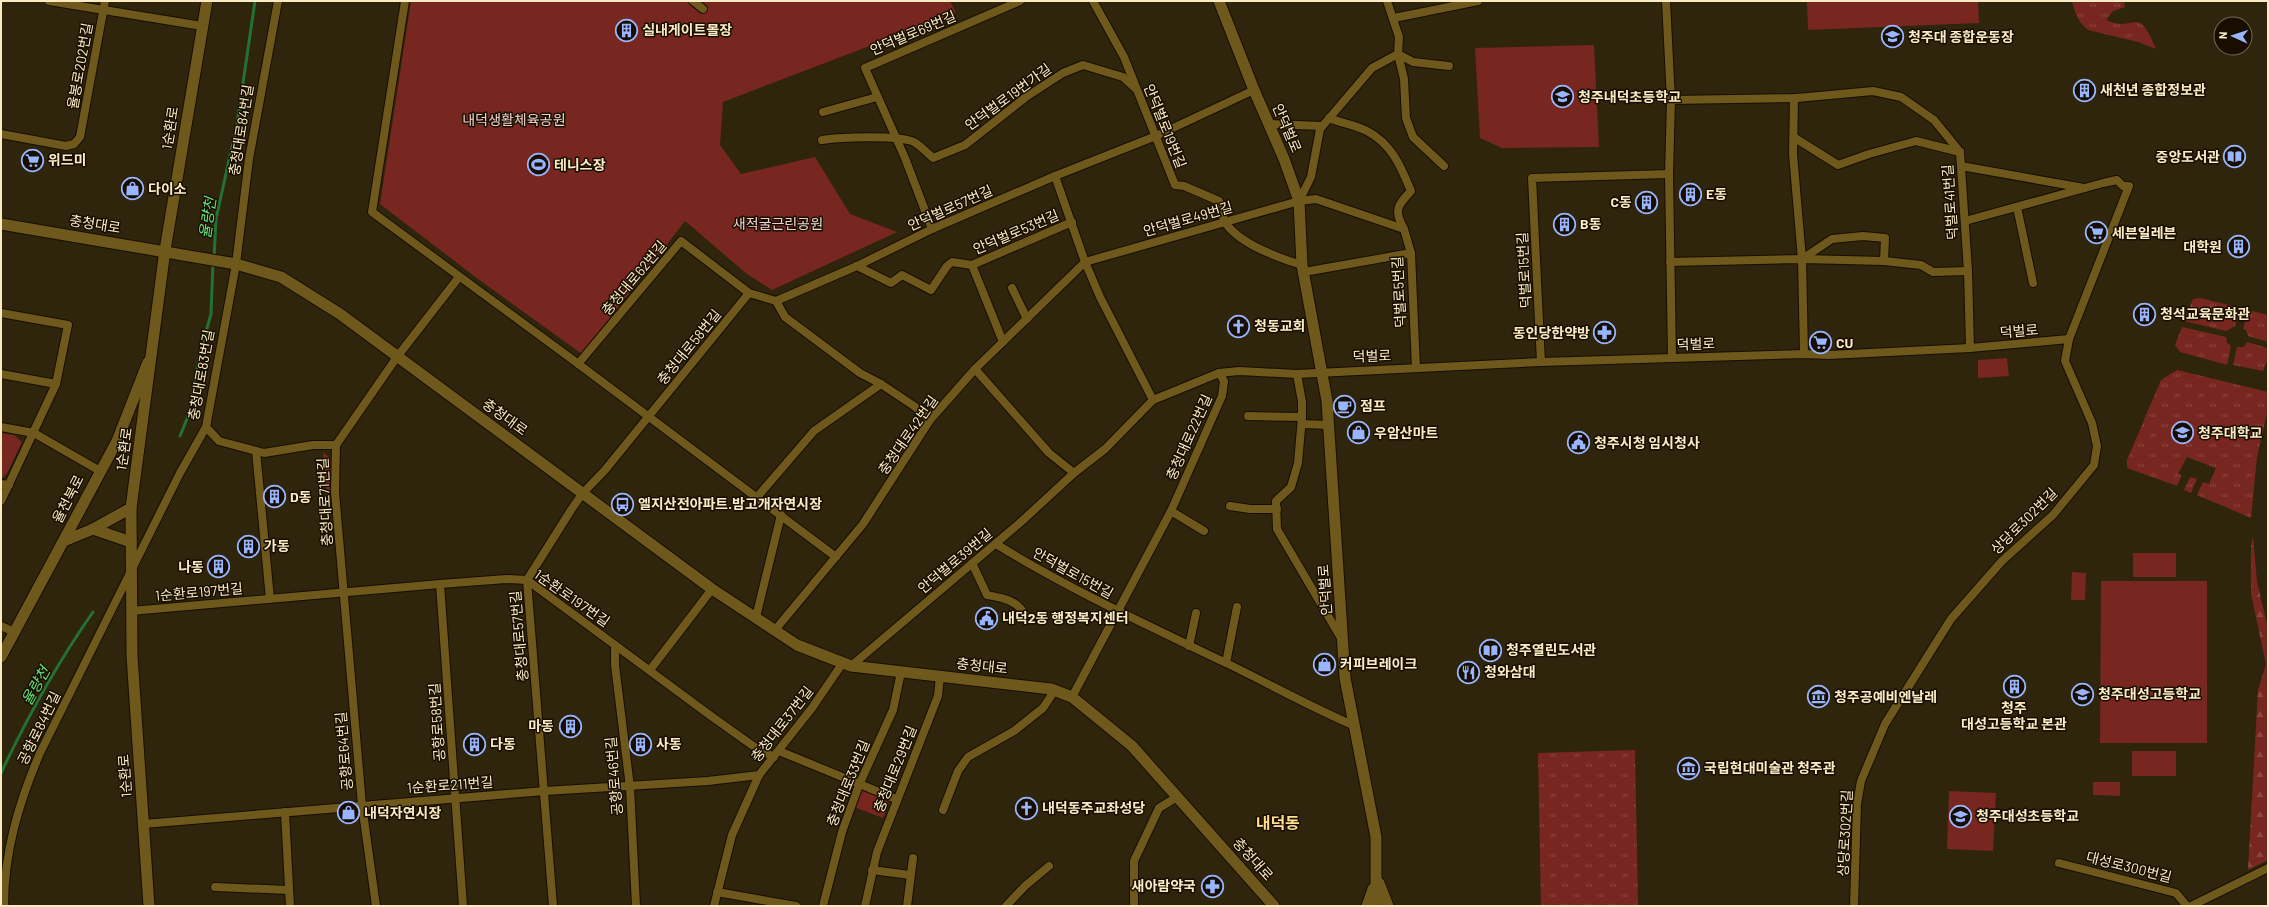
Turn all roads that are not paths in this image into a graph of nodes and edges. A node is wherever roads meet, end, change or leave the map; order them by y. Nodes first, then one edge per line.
1 (49, 1) edge
2 (105, 1) edge
3 (207, 1) edge
4 (278, 1) edge
5 (405, 1) edge
6 (693, 1) edge
7 (1020, 1) edge
8 (1093, 1) edge
9 (1219, 1) edge
10 (1387, 1) edge
11 (1478, 1) edge
12 (1666, 1) edge
13 (703, 9) dead end
14 (103, 10) junction
15 (1394, 18) junction
16 (202, 26) junction
17 (1398, 54) junction
18 (1449, 66) dead end
19 (1137, 90) junction
20 (1254, 90) junction
21 (877, 97) junction
22 (1794, 98) junction
23 (1672, 100) junction
24 (823, 112) dead end
25 (1329, 118) junction
26 (1269, 124) junction
27 (1322, 126) junction
28 (1, 134) edge
29 (1156, 136) junction
30 (1795, 138) junction
31 (896, 139) junction
32 (822, 140) dead end
33 (1960, 152) junction
34 (1444, 166) dead end
35 (1961, 166) junction
36 (1669, 174) junction
37 (1055, 176) junction
38 (2086, 188) junction
39 (1299, 201) junction
40 (2018, 207) junction
41 (1965, 221) junction
42 (1072, 222) junction
43 (1225, 222) junction
44 (1, 224) edge
45 (932, 229) junction
46 (1404, 229) junction
47 (165, 250) junction
48 (1411, 252) junction
49 (1802, 259) junction
50 (1884, 261) junction
51 (1085, 262) junction
52 (1670, 262) junction
53 (231, 263) junction
54 (972, 265) junction
55 (857, 266) junction
56 (1303, 269) junction
57 (1968, 271) junction
58 (459, 277) junction
59 (2033, 283) dead end
60 (1012, 288) dead end
61 (749, 293) junction
62 (776, 301) junction
63 (1, 313) edge
64 (1027, 319) junction
65 (2069, 339) junction
66 (1003, 342) junction
67 (1970, 348) junction
68 (153, 350) junction
69 (1804, 354) junction
70 (397, 357) junction
71 (1672, 358) junction
72 (1541, 362) junction
73 (578, 364) junction
74 (1416, 368) junction
75 (975, 369) junction
76 (1324, 372) junction
77 (1, 374) edge
78 (1219, 374) junction
79 (1297, 374) junction
80 (56, 384) junction
81 (881, 384) junction
82 (1153, 400) junction
83 (1248, 416) dead end
84 (649, 417) junction
85 (930, 420) junction
86 (1302, 421) junction
87 (1329, 425) junction
88 (1, 427) edge
89 (206, 427) junction
90 (34, 433) junction
91 (336, 446) junction
92 (256, 451) junction
93 (100, 470) junction
94 (1074, 473) junction
95 (5, 485) edge
96 (582, 494) junction
97 (758, 496) junction
98 (1, 501) edge
99 (1230, 506) dead end
100 (131, 508) junction
101 (1277, 509) junction
102 (1171, 511) junction
103 (781, 515) junction
104 (93, 529) junction
105 (1204, 531) dead end
106 (64, 541) junction
107 (131, 542) junction
108 (996, 544) junction
109 (836, 557) junction
110 (972, 563) junction
111 (131, 571) junction
112 (527, 580) junction
113 (440, 584) junction
114 (712, 589) junction
115 (344, 593) junction
116 (270, 599) junction
117 (1237, 607) dead end
118 (132, 611) junction
119 (1117, 612) junction
120 (1196, 613) dead end
121 (1025, 615) dead end
122 (756, 617) junction
123 (1, 626) edge
124 (775, 630) junction
125 (14, 632) junction
126 (1343, 641) junction
127 (615, 645) junction
128 (1189, 646) junction
129 (1, 658) edge
130 (1226, 663) junction
131 (846, 665) junction
132 (650, 670) junction
133 (901, 672) junction
134 (940, 676) junction
135 (1056, 690) junction
136 (1072, 697) junction
137 (1355, 726) junction
138 (777, 754) junction
139 (759, 775) junction
140 (859, 785) junction
141 (630, 787) junction
142 (544, 791) junction
143 (1177, 797) junction
144 (455, 798) junction
145 (896, 799) junction
146 (362, 805) junction
147 (943, 810) dead end
148 (285, 812) junction
149 (143, 824) junction
150 (913, 858) dead end
151 (2059, 863) dead end
152 (1049, 866) dead end
153 (2268, 868) edge
154 (872, 870) junction
155 (910, 875) junction
156 (1376, 876) junction
157 (215, 887) dead end
158 (289, 890) junction
159 (717, 892) junction
160 (4, 906) edge
161 (149, 906) edge
162 (290, 906) edge
163 (376, 906) edge
164 (463, 906) edge
165 (553, 906) edge
166 (636, 906) edge
167 (714, 906) edge
168 (796, 906) edge
169 (823, 906) edge
170 (865, 906) edge
171 (907, 906) edge
172 (1006, 906) edge
173 (1134, 906) edge
174 (1274, 906) edge
175 (1368, 906) edge
176 (1376, 906) edge
177 (1388, 906) edge
178 (1854, 906) edge
179 (2188, 906) edge
180 (2191, 906) edge

1 - 14 street
2 - 14 street, 율봉로202번길
3 - 16 street, 1순환로
4 - 53 street, 충청대로84번길
5 - 58 street
6 - 13 street
7 - 21 street, 안덕벌로69번길
8 - 19 street, 안덕벌로19번길
9 - 20 street, 안덕벌로
10 - 15 street
11 - 15 street
12 - 23 street
14 - 16 street
14 - 28 street, 율봉로202번길
15 - 17 street
16 - 47 street, 1순환로
17 - 18 street
17 - 25 street
17 - 34 street
19 - 29 street, 안덕벌로19번길
19 - 31 street, 안덕벌로19번가길
20 - 26 street, 안덕벌로
20 - 29 street, 안덕벌로57번길
21 - 24 street
21 - 31 street, 안덕벌로69번길
22 - 23 street
22 - 30 street
22 - 33 street
23 - 36 street
25 - 27 street
25 - 46 street, 덕벌로5번길
26 - 27 street
26 - 39 street, 안덕벌로
27 - 39 street
29 - 37 street, 안덕벌로57번길
29 - 43 street, 안덕벌로19번길
30 - 33 street, 덕벌로41번길
30 - 49 street
31 - 32 street
31 - 45 street, 안덕벌로69번길
33 - 35 street, 덕벌로41번길
35 - 38 street, 상당로302번길
35 - 41 street, 덕벌로41번길
36 - 52 street
36 - 72 street, 덕벌로15번길
37 - 42 street
37 - 45 street, 안덕벌로57번길
38 - 40 street, 상당로302번길
38 - 65 street, 상당로302번길
39 - 43 street, 안덕벌로49번길
39 - 46 street
39 - 56 street, 안덕벌로
40 - 41 street, 상당로302번길
40 - 59 street
41 - 57 street, 덕벌로41번길
42 - 51 street
42 - 54 street, 안덕벌로53번길
43 - 51 street, 안덕벌로49번길
43 - 56 street, 안덕벌로19번길
44 - 47 street, 충청대로
45 - 55 street, 안덕벌로57번길
46 - 48 street, 덕벌로5번길
47 - 53 street, 충청대로
47 - 68 street, 1순환로
48 - 56 street
48 - 74 street, 덕벌로5번길
49 - 50 street
49 - 50 street
49 - 52 street
49 - 69 street
50 - 57 street
51 - 64 street, 충청대로42번길
51 - 82 street
52 - 71 street
53 - 70 street, 충청대로
53 - 89 street, 충청대로83번길
54 - 55 street, 안덕벌로53번길
54 - 66 street
55 - 62 street, 안덕벌로57번길
56 - 76 street, 안덕벌로
57 - 67 street, 덕벌로41번길
58 - 70 street, 충청대로71번길
58 - 73 street
60 - 64 street
61 - 62 street, 충청대로62번길
61 - 73 street, 충청대로62번길
61 - 84 street, 충청대로58번길
62 - 81 street
63 - 80 street
64 - 66 street, 충청대로42번길
65 - 67 street, 덕벌로
65 - 178 street, 상당로302번길
66 - 75 street, 충청대로42번길
67 - 69 street, 덕벌로
68 - 93 street, 율천북로
68 - 100 street, 1순환로
69 - 71 street, 덕벌로
70 - 91 street, 충청대로71번길
70 - 96 street, 충청대로
71 - 72 street, 덕벌로
72 - 74 street, 덕벌로
73 - 84 street
74 - 76 street, 덕벌로
75 - 85 street, 충청대로42번길
75 - 94 street
76 - 79 street, 안덕벌로39번길
76 - 87 street, 안덕벌로
77 - 80 street
78 - 79 street, 안덕벌로39번길
78 - 82 street, 안덕벌로39번길
78 - 102 street, 충청대로22번길
79 - 86 street
80 - 90 street
81 - 85 street
81 - 97 street
82 - 94 street, 안덕벌로39번길
83 - 86 street
84 - 96 street, 충청대로58번길
84 - 97 street
85 - 109 street, 충청대로42번길
86 - 87 street
86 - 101 street
87 - 126 street, 안덕벌로
88 - 90 street
89 - 92 street
89 - 111 street, 충청대로83번길
90 - 93 street
90 - 95 street
91 - 92 street
91 - 115 street, 충청대로71번길
92 - 116 street
93 - 106 street, 율천북로
94 - 108 street, 안덕벌로39번길
95 - 98 street
96 - 112 street, 충청대로57번길
96 - 114 street, 충청대로
97 - 103 street
99 - 101 street
100 - 104 street
100 - 107 street, 1순환로
101 - 126 street
102 - 105 street
102 - 119 street, 충청대로22번길
103 - 109 street
103 - 122 street
104 - 106 street
104 - 107 street
106 - 125 street, 율천북로
107 - 111 street, 1순환로
108 - 110 street, 안덕벌로39번길
108 - 119 street, 안덕벌로15번길
109 - 124 street, 충청대로42번길
110 - 121 street
110 - 131 street, 안덕벌로39번길
111 - 118 street, 1순환로
111 - 160 street, 공항로84번길
112 - 113 street, 1순환로197번길
112 - 127 street, 1순환로197번길
112 - 142 street, 충청대로57번길
113 - 115 street, 1순환로197번길
113 - 144 street, 공항로58번길
114 - 122 street, 충청대로
114 - 132 street
115 - 116 street, 1순환로197번길
115 - 146 street, 공항로64번길
116 - 118 street, 1순환로197번길
117 - 130 street
118 - 149 street, 1순환로
119 - 128 street, 안덕벌로15번길
119 - 136 street, 충청대로22번길
120 - 128 street
122 - 124 street, 충청대로
123 - 125 street
124 - 131 street, 충청대로
125 - 129 street, 율천북로
126 - 137 street, 안덕벌로
127 - 132 street, 1순환로197번길
127 - 141 street, 공항로46번길
128 - 130 street, 안덕벌로15번길
130 - 137 street, 안덕벌로15번길
131 - 133 street, 충청대로
131 - 138 street, 충청대로37번길
132 - 138 street, 1순환로197번길
133 - 134 street, 충청대로
133 - 140 street, 충청대로33번길
134 - 135 street, 충청대로
134 - 145 street, 충청대로29번길
135 - 136 street, 충청대로
135 - 147 street
136 - 143 street, 충청대로
137 - 156 street, 안덕벌로
138 - 139 street, 충청대로37번길
138 - 140 street, 1순환로197번길
139 - 141 street, 1순환로211번길
139 - 159 street, 충청대로37번길
140 - 145 street, 1순환로197번길
140 - 169 street, 충청대로33번길
141 - 142 street, 1순환로211번길
141 - 166 street, 공항로46번길
142 - 144 street, 1순환로211번길
142 - 165 street, 충청대로57번길
143 - 173 street
143 - 174 street, 충청대로
144 - 146 street, 1순환로211번길
144 - 164 street, 공항로58번길
145 - 154 street, 충청대로29번길
146 - 148 street, 1순환로211번길
146 - 163 street, 공항로64번길
148 - 149 street, 1순환로211번길
148 - 158 street
149 - 161 street, 1순환로
150 - 155 street
151 - 179 street, 대성로300번길
152 - 172 street
153 - 180 street
154 - 155 street
154 - 170 street, 충청대로29번길
155 - 171 street
156 - 175 street
156 - 176 street, 안덕벌로
156 - 177 street
157 - 158 street
158 - 162 street
159 - 167 street, 충청대로37번길
159 - 168 street

